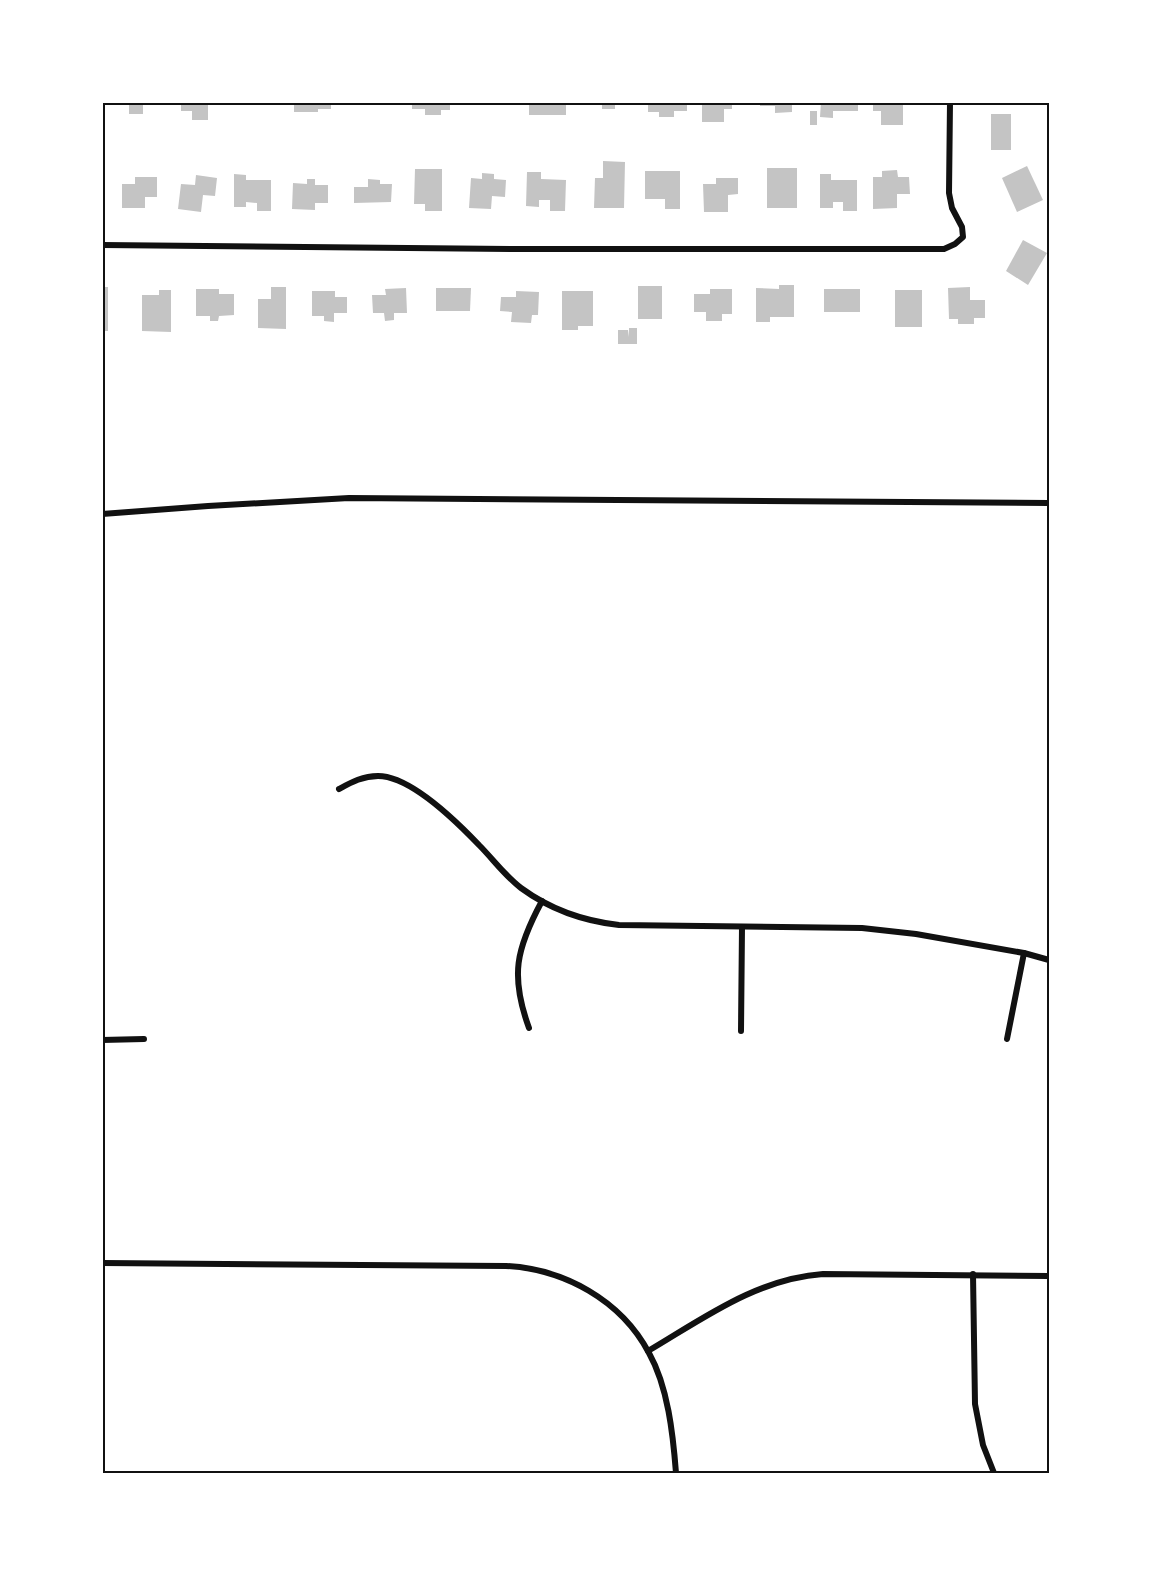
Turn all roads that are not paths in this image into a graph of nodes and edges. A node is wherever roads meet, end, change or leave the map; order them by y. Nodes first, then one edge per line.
1 (950, 102) edge
2 (102, 244) edge
3 (1049, 503) edge
4 (102, 514) edge
5 (339, 789) dead end
6 (542, 901) junction
7 (742, 927) junction
8 (1024, 953) junction
9 (1049, 960) edge
10 (529, 1028) dead end
11 (741, 1031) dead end
12 (144, 1039) dead end
13 (1007, 1039) dead end
14 (102, 1040) edge
15 (102, 1263) edge
16 (974, 1274) junction
17 (1049, 1276) edge
18 (648, 1351) junction
19 (676, 1473) edge
20 (994, 1473) edge

1 - 2 street
3 - 4 street
5 - 6 street
6 - 7 street
6 - 10 street
7 - 8 street
7 - 11 street
8 - 9 street
8 - 13 street
12 - 14 street
15 - 18 street
16 - 17 street
16 - 18 street
16 - 20 street
18 - 19 street

